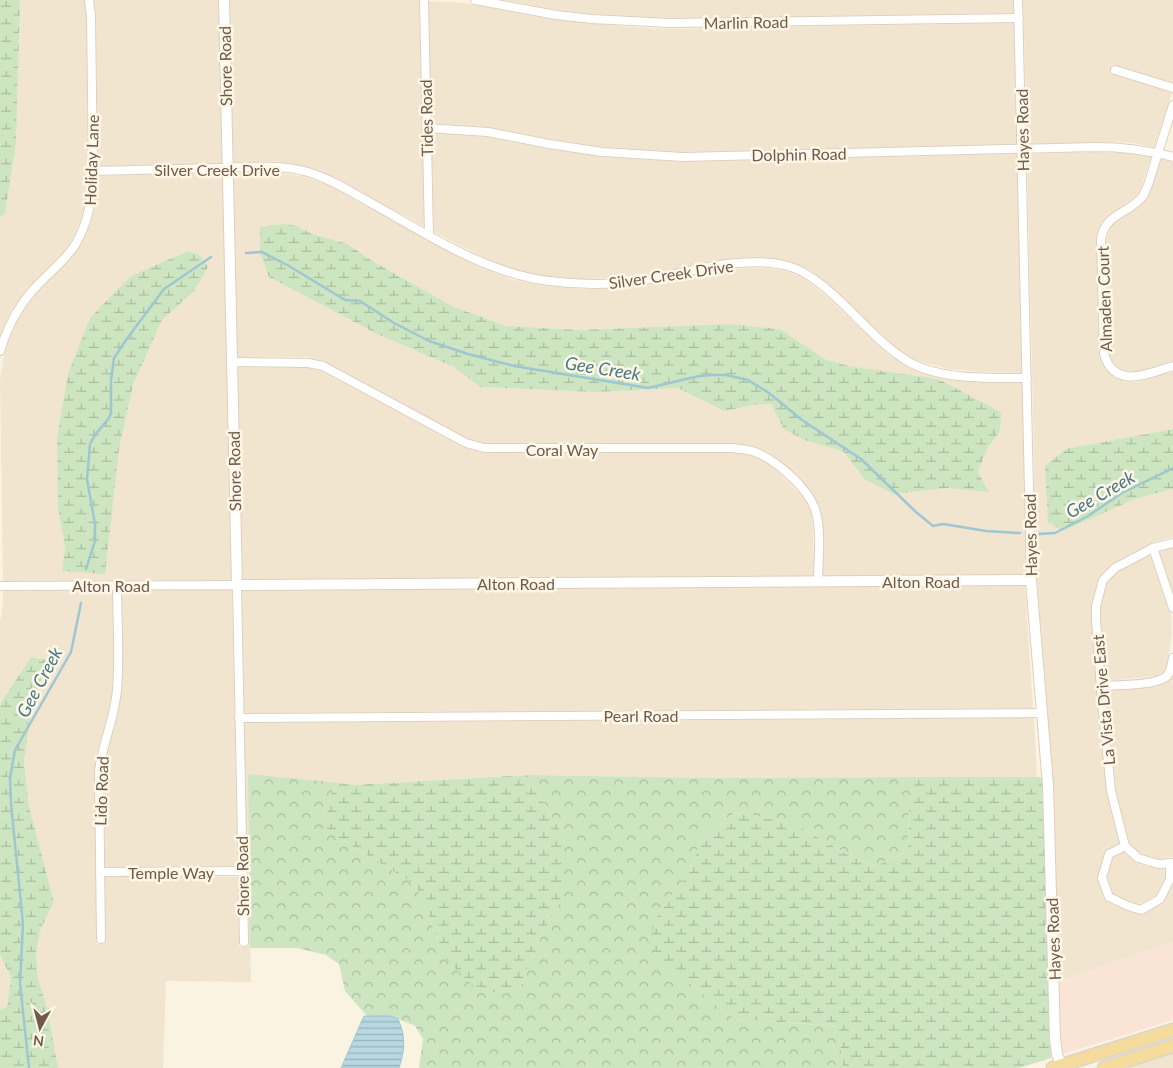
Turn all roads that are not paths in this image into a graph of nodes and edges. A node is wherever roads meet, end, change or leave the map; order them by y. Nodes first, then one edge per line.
1 (89, 0) edge
2 (224, 0) edge
3 (424, 0) edge
4 (475, 0) edge
5 (1018, 0) edge
6 (1019, 18) junction
7 (1115, 70) dead end
8 (1173, 88) edge
9 (1173, 105) edge
10 (426, 128) junction
11 (1022, 149) junction
12 (1157, 153) junction
13 (1173, 157) edge
14 (228, 168) junction
15 (93, 171) junction
16 (429, 235) junction
17 (0, 351) edge
18 (232, 362) junction
19 (1173, 366) edge
20 (1027, 378) junction
21 (1173, 543) edge
22 (1153, 548) junction
23 (1031, 580) junction
24 (818, 582) junction
25 (117, 585) junction
26 (237, 585) junction
27 (0, 586) edge
28 (1173, 608) edge
29 (1173, 658) edge
30 (1101, 686) junction
31 (1042, 713) junction
32 (239, 718) junction
33 (1125, 846) junction
34 (1171, 863) edge
35 (100, 872) junction
36 (242, 872) junction
37 (101, 939) dead end
38 (244, 942) dead end
39 (1173, 1030) edge
40 (1173, 1046) edge
41 (1058, 1067) edge
42 (1108, 1067) edge

1 - 15 street, Holiday Lane
2 - 14 street, Shore Road
3 - 10 street, Tides Road
4 - 6 street, Marlin Road
5 - 6 street, Hayes Road
6 - 11 street, Hayes Road
7 - 8 street
9 - 12 street, Almaden Court
10 - 11 street, Dolphin Road
10 - 16 street, Tides Road
11 - 12 street, Dolphin Road
11 - 20 street, Hayes Road
12 - 13 street, Dolphin Road
12 - 19 street, Almaden Court
14 - 15 street, Silver Creek Drive
14 - 16 street, Silver Creek Drive
14 - 18 street, Shore Road
15 - 17 street, Holiday Lane
16 - 20 street, Silver Creek Drive
18 - 24 street, Coral Way
18 - 26 street, Shore Road
20 - 23 street, Hayes Road
21 - 22 street, La Vista Drive East
22 - 28 street
22 - 30 street, La Vista Drive East
23 - 24 street, Alton Road
23 - 31 street, Hayes Road
24 - 26 street, Alton Road
25 - 26 street, Alton Road
25 - 27 street, Alton Road
25 - 35 street, Lido Road
26 - 32 street, Shore Road
29 - 30 street
30 - 33 street, La Vista Drive East
31 - 32 street, Pearl Road
31 - 41 street, Hayes Road
32 - 36 street, Shore Road
33 - 34 street
33 - 34 street
35 - 36 street, Temple Way
35 - 37 street, Lido Road
36 - 38 street, Shore Road
39 - 41 main road
40 - 42 main road

